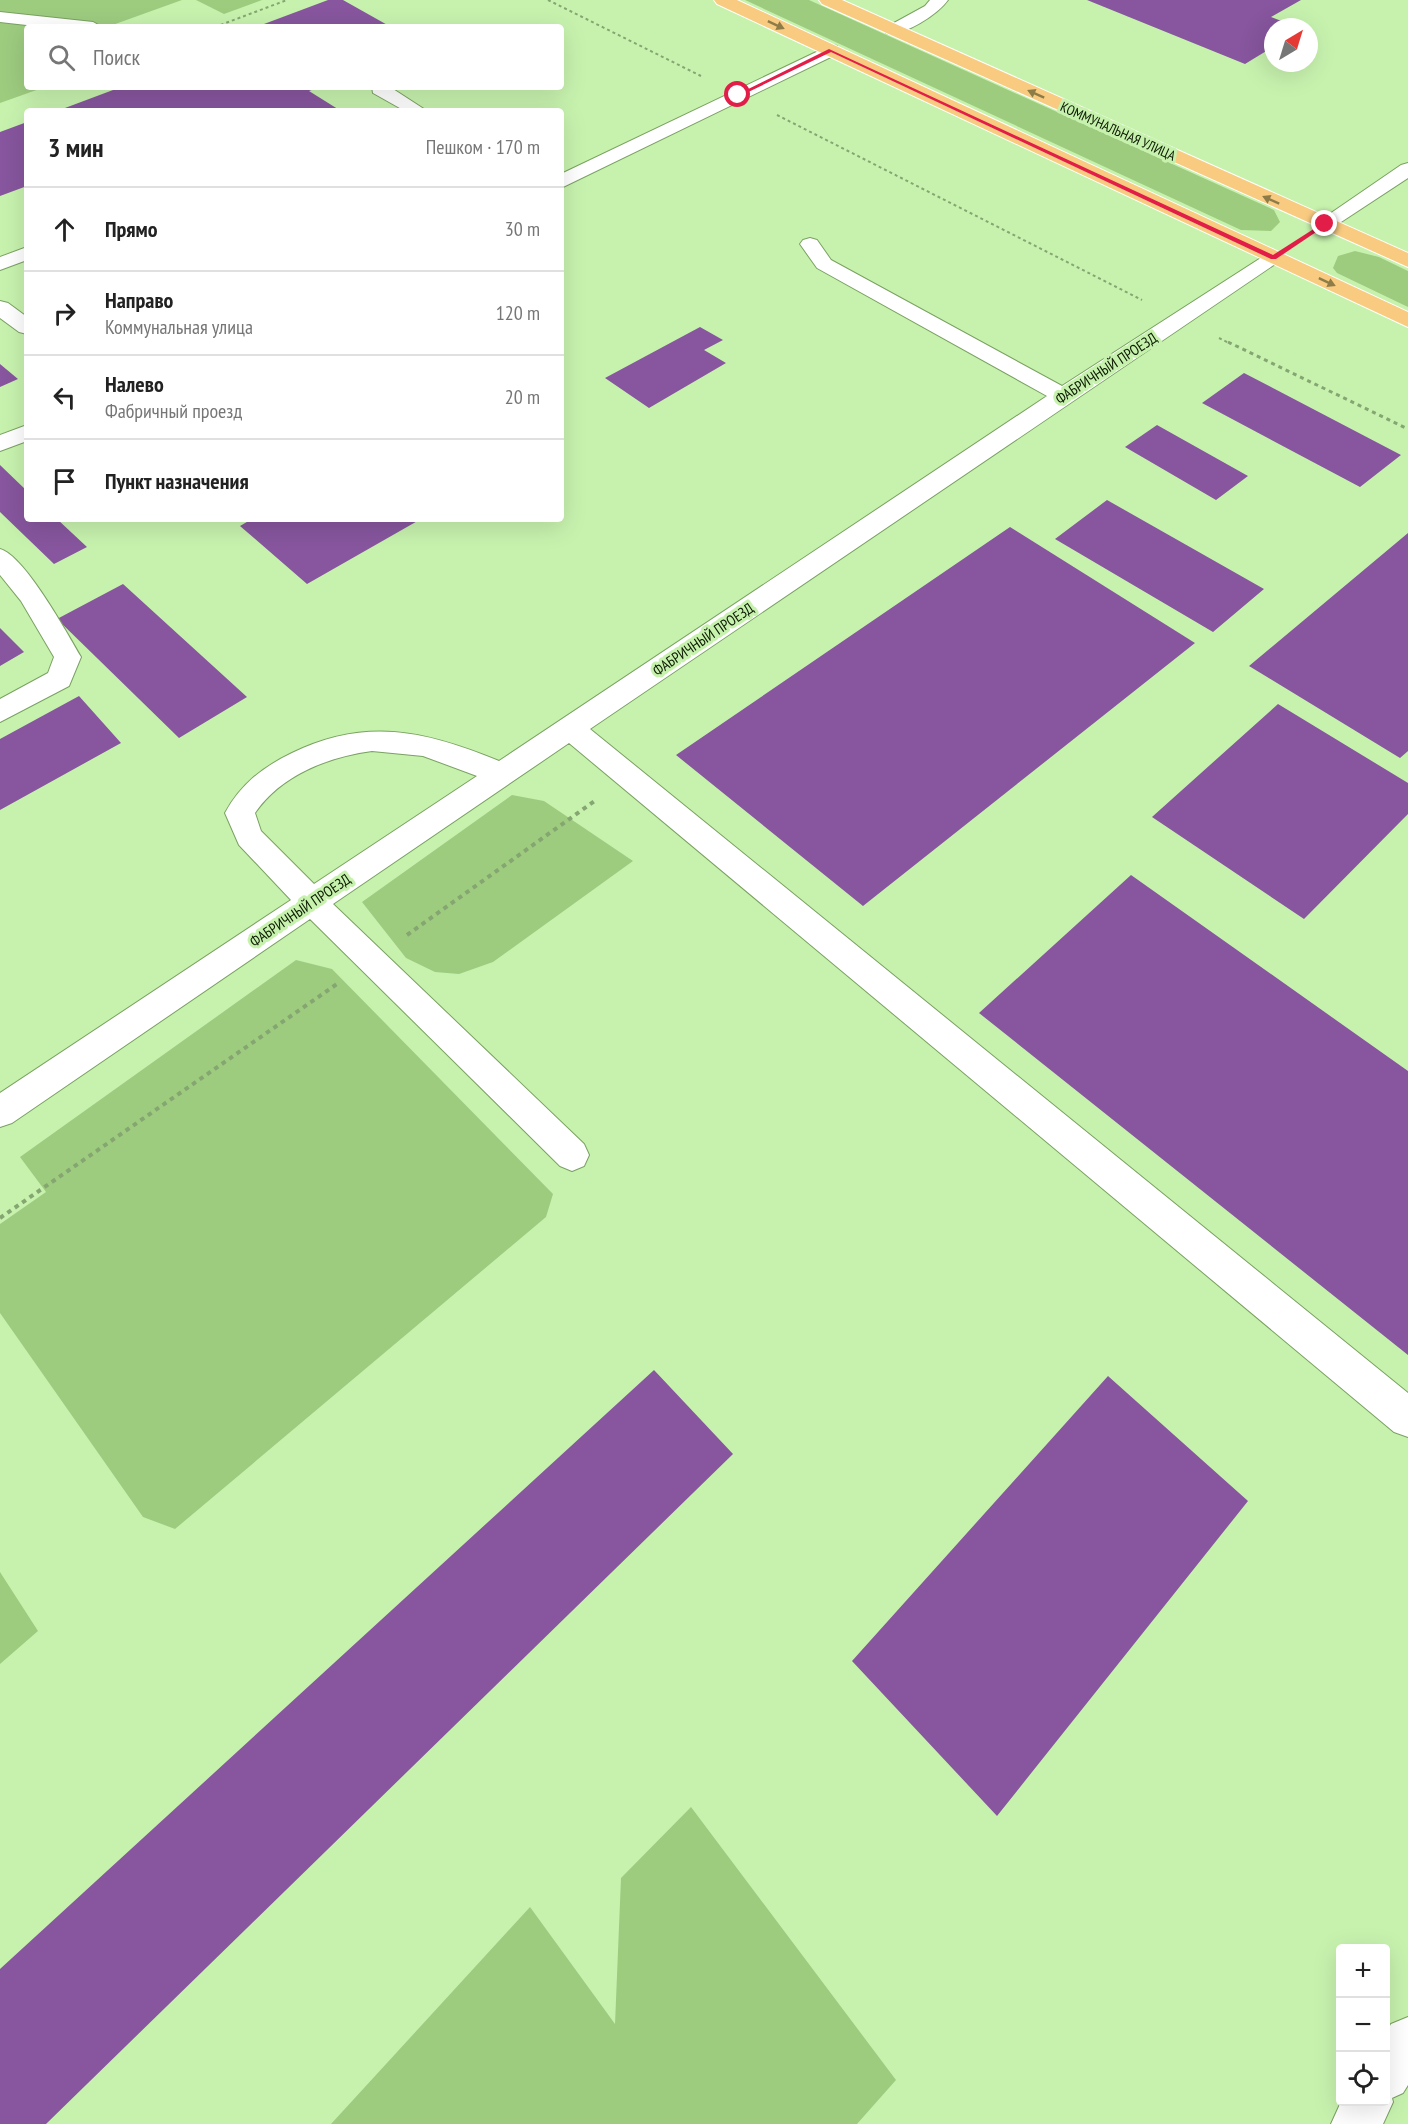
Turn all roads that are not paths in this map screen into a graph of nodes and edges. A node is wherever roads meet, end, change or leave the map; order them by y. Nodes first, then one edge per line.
1 (723, 0) edge
2 (828, 0) edge
3 (939, 0) edge
4 (0, 17) edge
5 (65, 24) edge
6 (892, 29) junction
7 (831, 50) junction
8 (382, 90) edge
9 (413, 108) edge
10 (1408, 169) edge
11 (564, 181) edge
12 (1299, 241) junction
13 (810, 244) dead end
14 (24, 254) edge
15 (1408, 261) edge
16 (0, 264) edge
17 (0, 308) edge
18 (1408, 320) edge
19 (24, 325) edge
20 (1064, 396) junction
21 (24, 433) edge
22 (0, 444) edge
23 (0, 557) edge
24 (0, 712) edge
25 (570, 728) junction
26 (502, 774) junction
27 (312, 902) junction
28 (0, 1112) edge
29 (572, 1155) dead end
30 (1408, 1418) edge
31 (1408, 2041) edge
32 (1390, 2070) edge
33 (1366, 2106) edge
34 (1355, 2124) edge

1 -> 7 main road, КОММУНАЛЬНАЯ УЛИЦА
2 - 6 main road, КОММУНАЛЬНАЯ УЛИЦА
3 - 6 street
4 - 5 street
12 -> 6 main road, КОММУНАЛЬНАЯ УЛИЦА
7 - 11 street
7 - 12 main road, КОММУНАЛЬНАЯ УЛИЦА
8 - 9 street
10 - 12 street, ФАБРИЧНЫЙ ПРОЕЗД
12 - 15 main road, КОММУНАЛЬНАЯ УЛИЦА
12 -> 18 main road, КОММУНАЛЬНАЯ УЛИЦА
12 - 20 street, ФАБРИЧНЫЙ ПРОЕЗД
13 - 20 street
14 - 16 street
17 - 19 street
20 - 25 street, ФАБРИЧНЫЙ ПРОЕЗД
21 - 22 street
23 - 24 street
25 - 26 street, ФАБРИЧНЫЙ ПРОЕЗД
25 - 30 street
26 - 27 street, ФАБРИЧНЫЙ ПРОЕЗД
26 - 27 street
27 - 28 street, ФАБРИЧНЫЙ ПРОЕЗД
27 - 29 street
31 - 32 street
33 - 34 street

